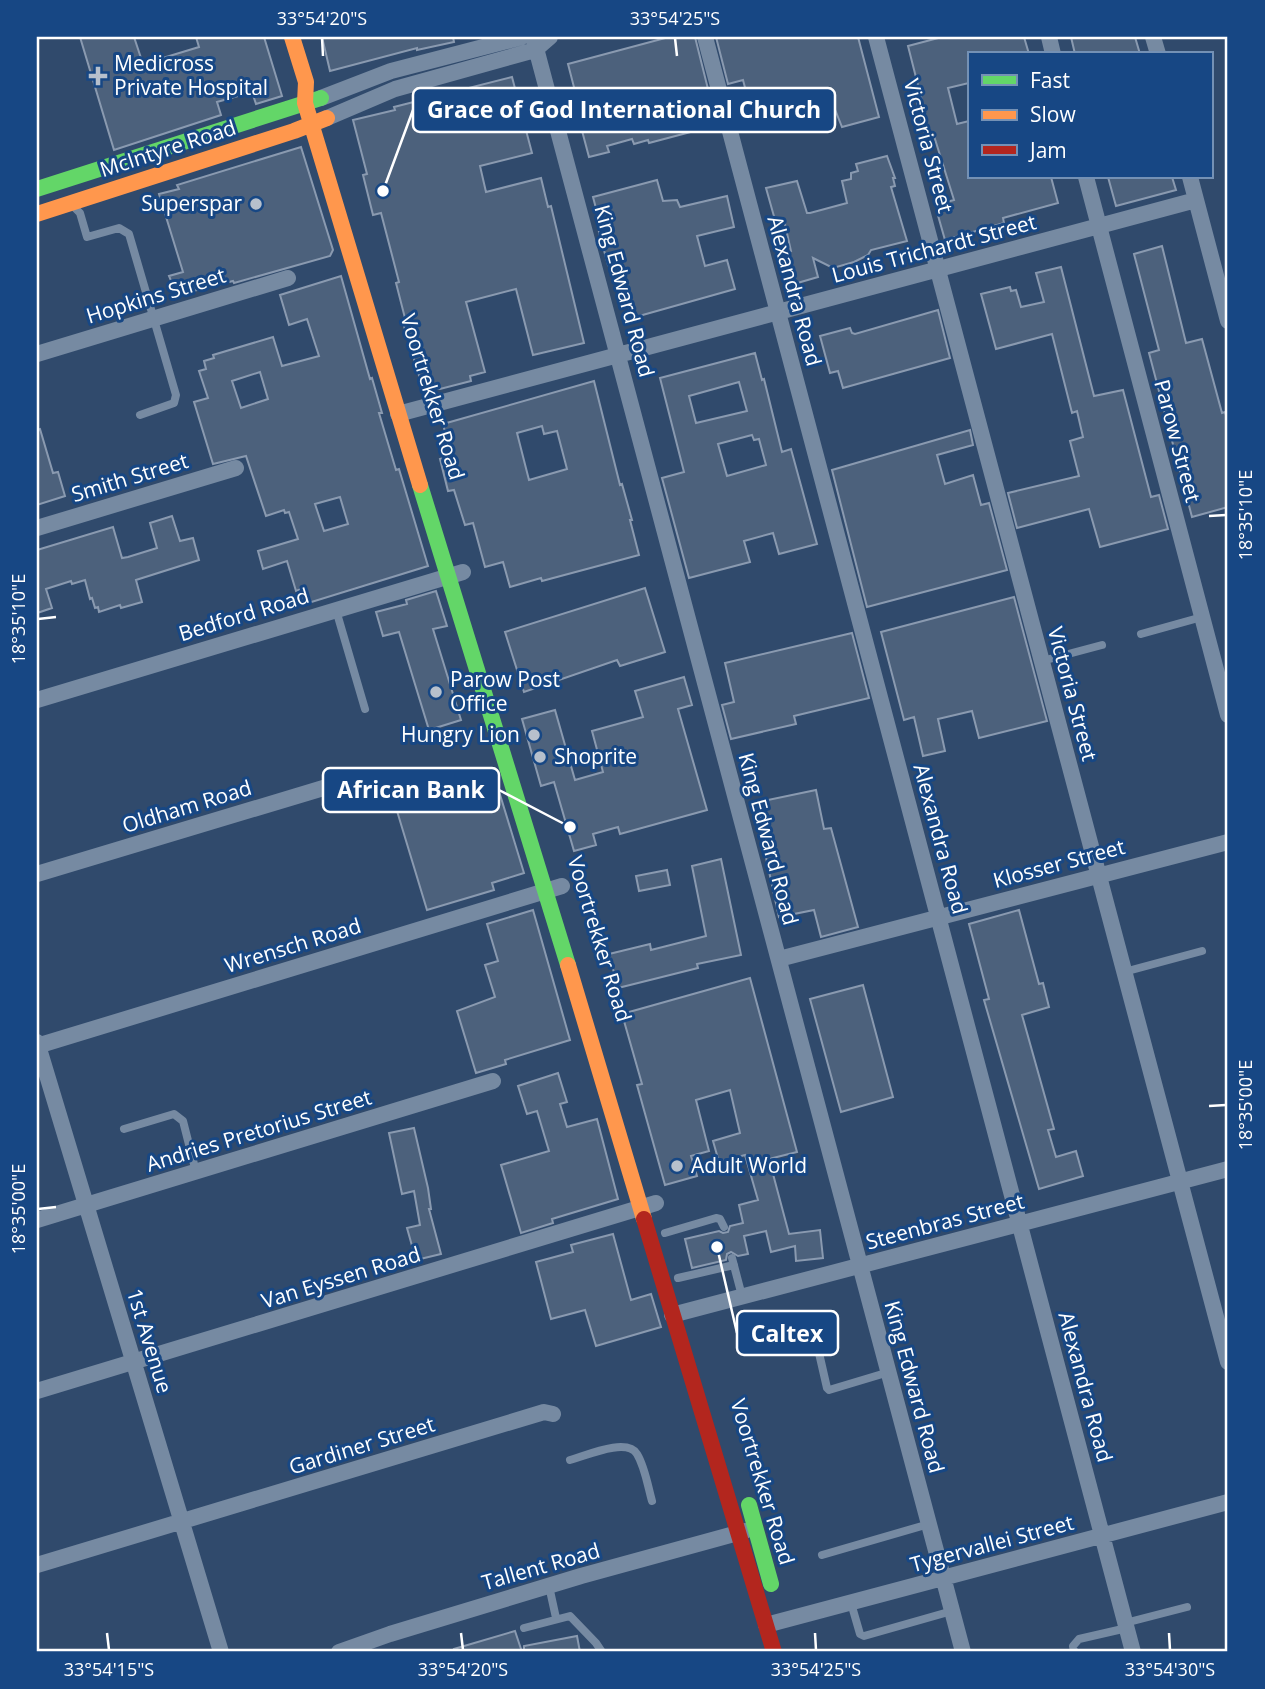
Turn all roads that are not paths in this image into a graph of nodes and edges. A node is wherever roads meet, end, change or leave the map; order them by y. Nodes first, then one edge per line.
1 (292, 37) edge
2 (522, 37) edge
3 (550, 37) edge
4 (705, 37) edge
5 (876, 37) edge
6 (535, 43) edge
7 (313, 100) junction
8 (319, 121) junction
9 (1086, 178) edge
10 (1190, 178) edge
11 (40, 195) edge
12 (65, 200) junction
13 (1196, 200) junction
14 (37, 214) edge
15 (1099, 226) junction
16 (939, 269) junction
17 (288, 278) dead end
18 (778, 313) junction
19 (154, 319) junction
20 (1228, 321) edge
21 (37, 354) edge
22 (620, 356) junction
23 (406, 411) junction
24 (140, 415) dead end
25 (236, 468) dead end
26 (37, 528) edge
27 (455, 574) junction
28 (336, 610) junction
29 (1202, 617) junction
30 (1140, 635) dead end
31 (1102, 645) dead end
32 (1042, 661) junction
33 (1221, 665) edge
34 (37, 700) edge
35 (365, 709) dead end
36 (1228, 715) edge
37 (524, 767) dead end
38 (346, 794) dead end
39 (1228, 842) edge
40 (37, 874) edge
41 (1099, 876) junction
42 (558, 887) junction
43 (939, 918) junction
44 (1202, 951) dead end
45 (779, 960) junction
46 (1125, 972) junction
47 (37, 1045) edge
48 (493, 1081) dead end
49 (124, 1129) dead end
50 (1228, 1169) edge
51 (196, 1172) junction
52 (1180, 1182) junction
53 (649, 1200) junction
54 (87, 1205) junction
55 (37, 1220) edge
56 (722, 1223) dead end
57 (1020, 1224) junction
58 (664, 1233) junction
59 (861, 1265) junction
60 (678, 1278) junction
61 (743, 1296) junction
62 (680, 1313) junction
63 (816, 1340) dead end
64 (134, 1362) junction
65 (1228, 1362) edge
66 (889, 1372) junction
67 (37, 1391) edge
68 (717, 1406) dead end
69 (553, 1414) dead end
70 (569, 1460) dead end
71 (742, 1484) dead end
72 (652, 1501) dead end
73 (1228, 1502) edge
74 (182, 1522) junction
75 (929, 1524) junction
76 (756, 1527) junction
77 (740, 1532) junction
78 (1102, 1536) junction
79 (822, 1555) dead end
80 (37, 1565) edge
81 (943, 1579) junction
82 (549, 1586) junction
83 (851, 1603) junction
84 (1187, 1608) dead end
85 (952, 1611) junction
86 (775, 1613) junction
87 (556, 1618) junction
88 (1126, 1626) junction
89 (524, 1628) dead end
90 (788, 1642) dead end
91 (376, 1646) edge
92 (221, 1652) edge
93 (339, 1652) edge
94 (602, 1652) edge
95 (774, 1652) edge
96 (963, 1652) edge
97 (1074, 1652) edge
98 (1133, 1652) edge

1 - 7 main road, Voortrekker Road
2 - 7 street
3 - 6 street
4 - 18 street, Alexandra Road
5 - 16 street, Victoria Street
6 - 8 street
6 - 22 street, King Edward Road
7 - 8 main road, Voortrekker Road
7 - 11 main road, McIntyre Road
8 - 12 main road, McIntyre Road
8 - 23 main road, Voortrekker Road
9 - 15 street, Parow Street
10 - 13 street
12 - 14 main road, McIntyre Road
12 - 19 lane
13 - 15 street, Louis Trichardt Street
13 - 20 street
15 - 16 street, Louis Trichardt Street
15 - 29 street, Parow Street
16 - 18 street, Louis Trichardt Street
16 - 32 street, Victoria Street
17 - 19 street, Hopkins Street
18 - 22 street, Louis Trichardt Street
18 - 43 street, Alexandra Road
19 - 21 street, Hopkins Street
19 - 24 lane
22 - 23 street, Louis Trichardt Street
22 - 45 street, King Edward Road
23 - 27 main road, Voortrekker Road
25 - 26 street, Smith Street
27 - 28 street, Bedford Road
27 - 37 main road, Voortrekker Road
27 - 42 main road, Voortrekker Road
28 - 34 street, Bedford Road
28 - 35 lane
29 - 30 lane
29 - 33 street, Parow Street
31 - 32 lane
32 - 41 street, Victoria Street
33 - 36 street, Parow Street
38 - 40 street, Oldham Road
39 - 41 street, Klosser Street
41 - 43 street, Klosser Street
41 - 46 street, Victoria Street
42 - 47 street, Wrensch Road
42 - 53 main road, Voortrekker Road
43 - 45 street, Klosser Street
43 - 57 street, Alexandra Road
44 - 46 lane
45 - 59 street, King Edward Road
46 - 52 street, Victoria Street
47 - 54 street, 1st Avenue
48 - 51 street, Andries Pretorius Street
49 - 51 lane
50 - 52 street, Steenbras Street
51 - 54 street, Andries Pretorius Street
52 - 57 street, Steenbras Street
52 - 65 street, Victoria Street
53 - 58 main road, Voortrekker Road
53 - 62 main road, Voortrekker Road
53 - 64 street, Van Eyssen Road
54 - 55 street, Andries Pretorius Street
54 - 64 street, 1st Avenue
56 - 58 lane
57 - 59 street, Steenbras Street
57 - 78 street, Alexandra Road
58 - 60 main road, Voortrekker Road
59 - 61 street, Steenbras Street
59 - 66 street, King Edward Road
60 - 61 lane
60 - 62 main road, Voortrekker Road
61 - 62 street, Steenbras Street
62 - 68 main road, Voortrekker Road
62 - 77 main road, Voortrekker Road
63 - 66 lane
64 - 67 street, Van Eyssen Road
64 - 74 street, 1st Avenue
66 - 75 street, King Edward Road
69 - 74 street, Gardiner Street
70 - 72 lane
71 - 76 main road, Voortrekker Road
73 - 78 street, Tygervallei Street
74 - 80 street, Gardiner Street
74 - 92 street, 1st Avenue
75 - 79 lane
75 - 81 street, King Edward Road
76 - 77 street, Tallent Road
76 - 86 main road, Voortrekker Road
77 - 82 street, Tallent Road
77 - 86 main road, Voortrekker Road
78 - 81 street, Tygervallei Street
78 - 88 street, Alexandra Road
81 - 83 street, Tygervallei Street
81 - 85 street, King Edward Road
82 - 87 lane
82 - 91 street, Tallent Road
83 - 85 lane
83 - 86 street, Tygervallei Street
84 - 88 lane
85 - 96 street, King Edward Road
86 - 90 main road, Voortrekker Road
86 - 95 main road, Voortrekker Road
87 - 89 lane
87 - 94 lane
88 - 97 lane
88 - 98 street, Alexandra Road
91 - 93 street, Tallent Road

